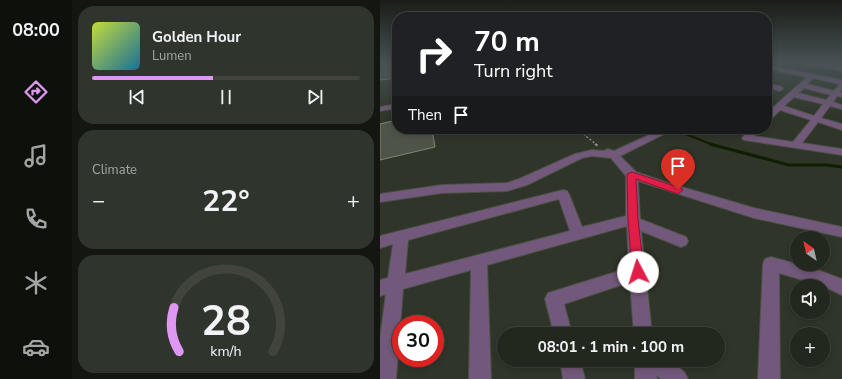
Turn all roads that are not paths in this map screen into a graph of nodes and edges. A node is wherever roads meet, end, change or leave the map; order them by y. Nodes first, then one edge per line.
1 (807, 81) edge
2 (830, 81) edge
3 (842, 84) edge
4 (802, 85) junction
5 (772, 87) edge
6 (779, 89) dead end
7 (793, 94) junction
8 (839, 95) edge
9 (828, 103) junction
10 (392, 107) edge
11 (778, 107) junction
12 (842, 107) edge
13 (380, 109) edge
14 (772, 113) edge
15 (816, 119) junction
16 (842, 127) edge
17 (658, 134) edge
18 (751, 134) edge
19 (795, 146) junction
20 (600, 147) road end
21 (842, 152) edge
22 (614, 155) junction
23 (632, 174) junction
24 (380, 198) edge
25 (633, 221) junction
26 (842, 232) edge
27 (578, 234) junction
28 (401, 236) junction
29 (681, 241) dead end
30 (380, 242) edge
31 (478, 261) junction
32 (638, 272) junction
33 (387, 286) edge
34 (842, 287) edge
35 (561, 327) edge
36 (642, 327) edge
37 (571, 367) edge
38 (645, 367) edge
39 (663, 367) edge
40 (383, 378) edge
41 (480, 379) edge
42 (574, 379) edge
43 (646, 379) edge
44 (677, 379) edge
45 (769, 379) edge

1 - 4 street
2 - 3 street
3 - 8 street
4 - 7 street
4 - 8 street
5 - 6 street
7 - 9 street
7 - 11 street
8 - 9 street
9 - 12 street
9 - 15 street
10 - 13 street
11 - 14 street
11 - 15 street
15 - 16 street
15 - 19 street
17 - 22 street
18 - 19 street
19 - 21 street
20 - 22 street
22 - 23 street
22 - 24 street
23 - 25 street
23 - 26 street
25 - 27 street
25 - 29 street
25 - 32 street
27 - 28 street
27 - 31 street
28 - 30 street
28 - 33 street
31 - 33 street
31 - 41 street
32 - 35 street
32 - 36 street
33 - 40 street
34 - 45 street
37 - 42 street
38 - 43 street
39 - 44 street

